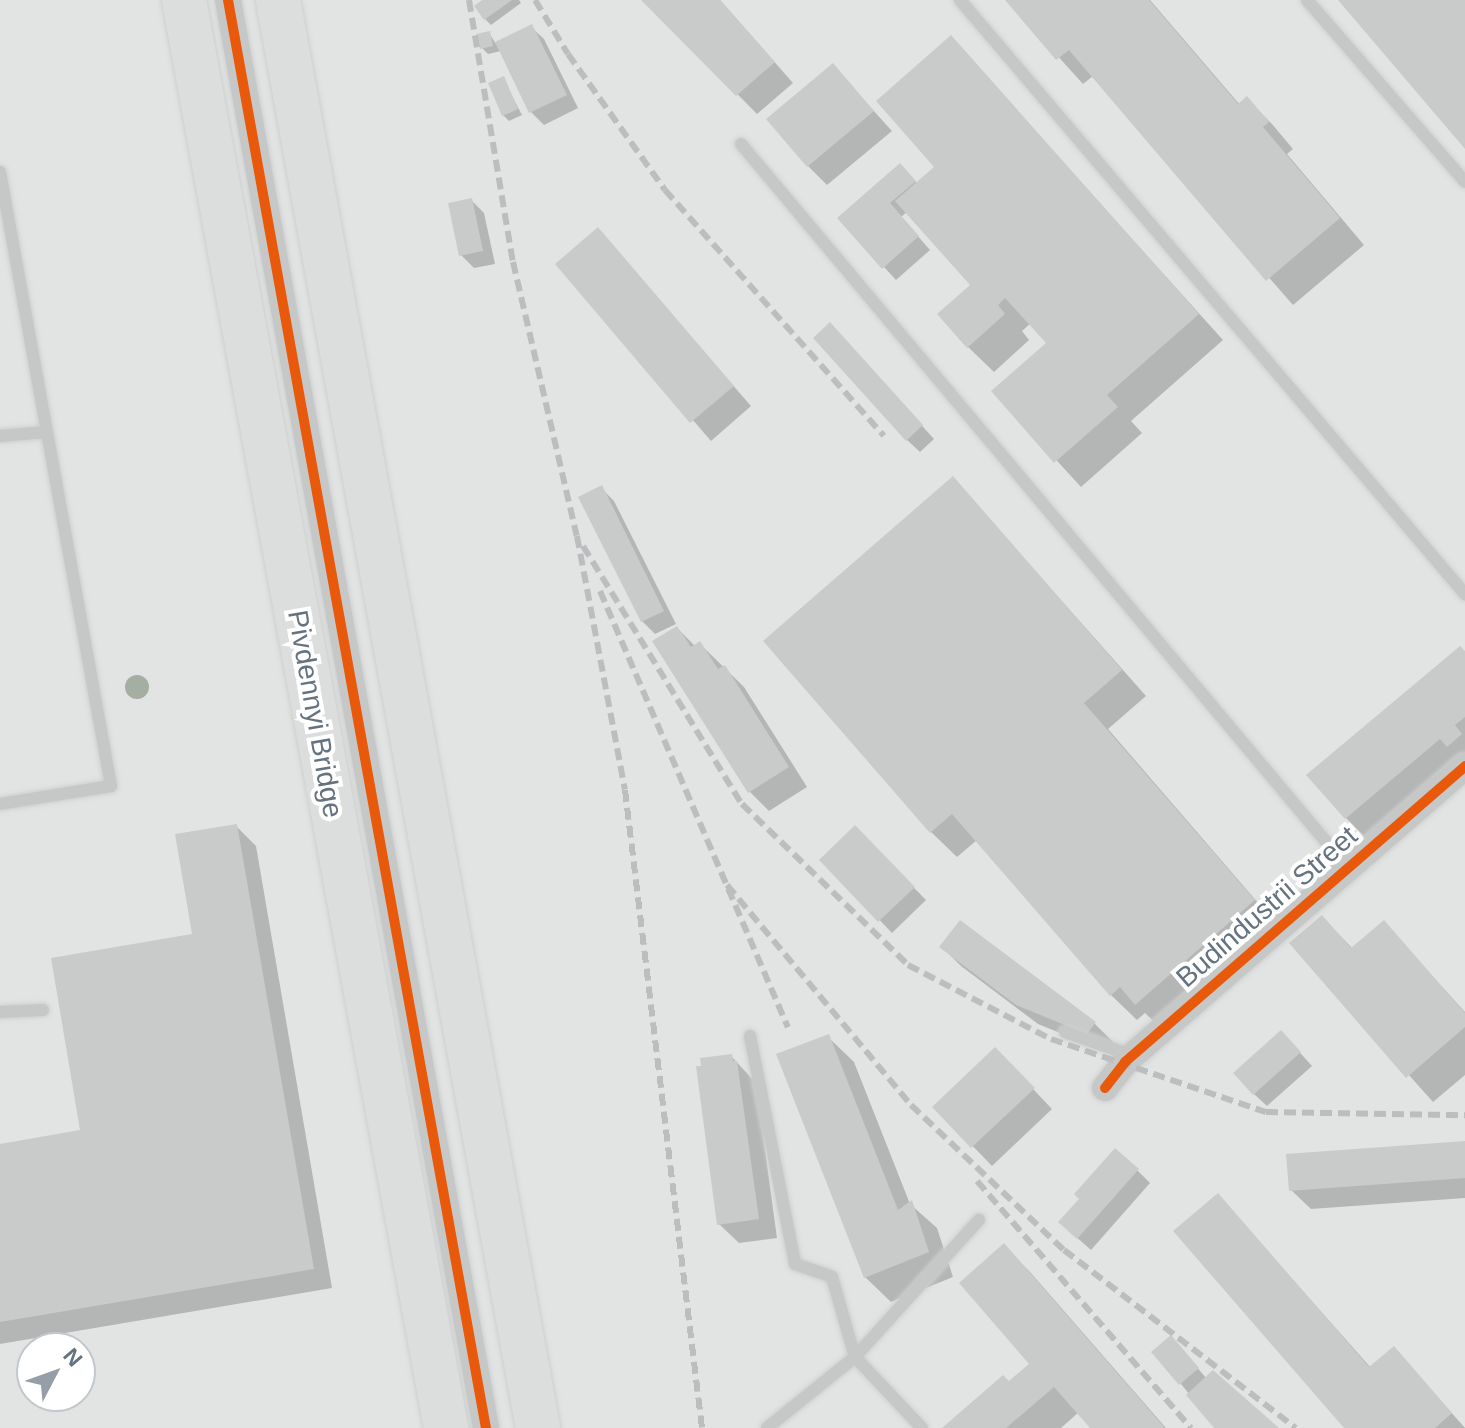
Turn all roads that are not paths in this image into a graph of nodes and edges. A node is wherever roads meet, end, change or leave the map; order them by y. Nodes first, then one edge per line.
1 (184, 0) edge
2 (228, 0) edge
3 (278, 0) edge
4 (960, 0) edge
5 (1307, 0) edge
6 (741, 144) dead end
7 (0, 172) edge
8 (1465, 182) edge
9 (47, 432) junction
10 (0, 436) edge
11 (1465, 594) edge
12 (1465, 766) edge
13 (0, 804) edge
14 (1348, 868) junction
15 (43, 1010) dead end
16 (0, 1012) edge
17 (1065, 1032) dead end
18 (750, 1036) dead end
19 (1133, 1056) junction
20 (1105, 1088) dead end
21 (979, 1220) dead end
22 (855, 1357) junction
23 (446, 1428) edge
24 (486, 1428) edge
25 (538, 1428) edge
26 (767, 1428) edge
27 (922, 1428) edge

1 - 23 highway, Pivdennyi Bridge
2 - 24 street
3 - 25 highway
4 - 11 lane
5 - 8 lane
6 - 14 lane
7 - 9 lane
9 - 10 lane
9 - 13 lane
12 - 14 street, Budindustrii Street
14 - 19 street, Budindustrii Street
15 - 16 lane
17 - 19 lane
18 - 22 lane
19 - 20 street, Budindustrii Street
21 - 22 lane
22 - 26 lane
22 - 27 lane

